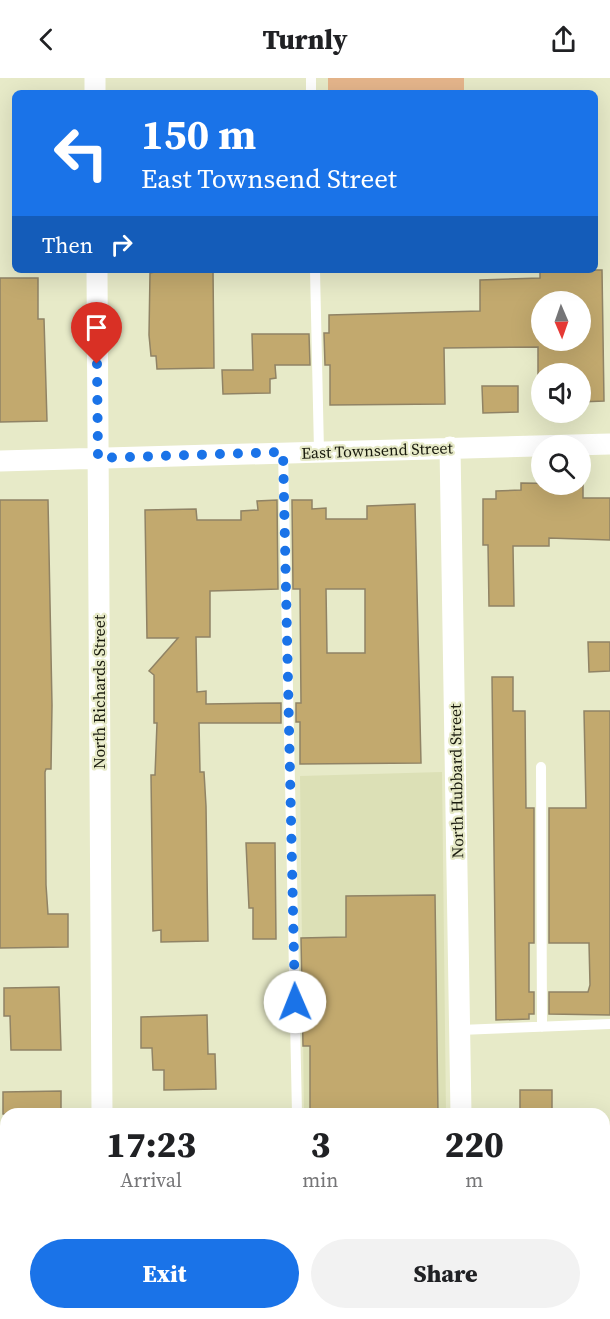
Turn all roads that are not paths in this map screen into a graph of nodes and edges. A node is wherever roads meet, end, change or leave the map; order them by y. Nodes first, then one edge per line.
1 (97, 273) edge
2 (315, 273) edge
3 (610, 444) edge
4 (450, 447) junction
5 (319, 451) junction
6 (283, 452) junction
7 (98, 458) junction
8 (0, 461) edge
9 (541, 767) dead end
10 (610, 1024) edge
11 (542, 1027) junction
12 (459, 1030) junction
13 (102, 1108) edge
14 (297, 1108) edge
15 (461, 1108) edge

1 - 7 street, North Richards Street
2 - 5 lane
3 - 4 street, East Townsend Street
4 - 5 street, East Townsend Street
4 - 12 street, North Hubbard Street
5 - 6 street, East Townsend Street
6 - 7 street, East Townsend Street
6 - 14 lane
7 - 8 street, East Townsend Street
7 - 13 street, North Richards Street
9 - 11 lane
10 - 11 lane
11 - 12 lane
12 - 15 street, North Hubbard Street

